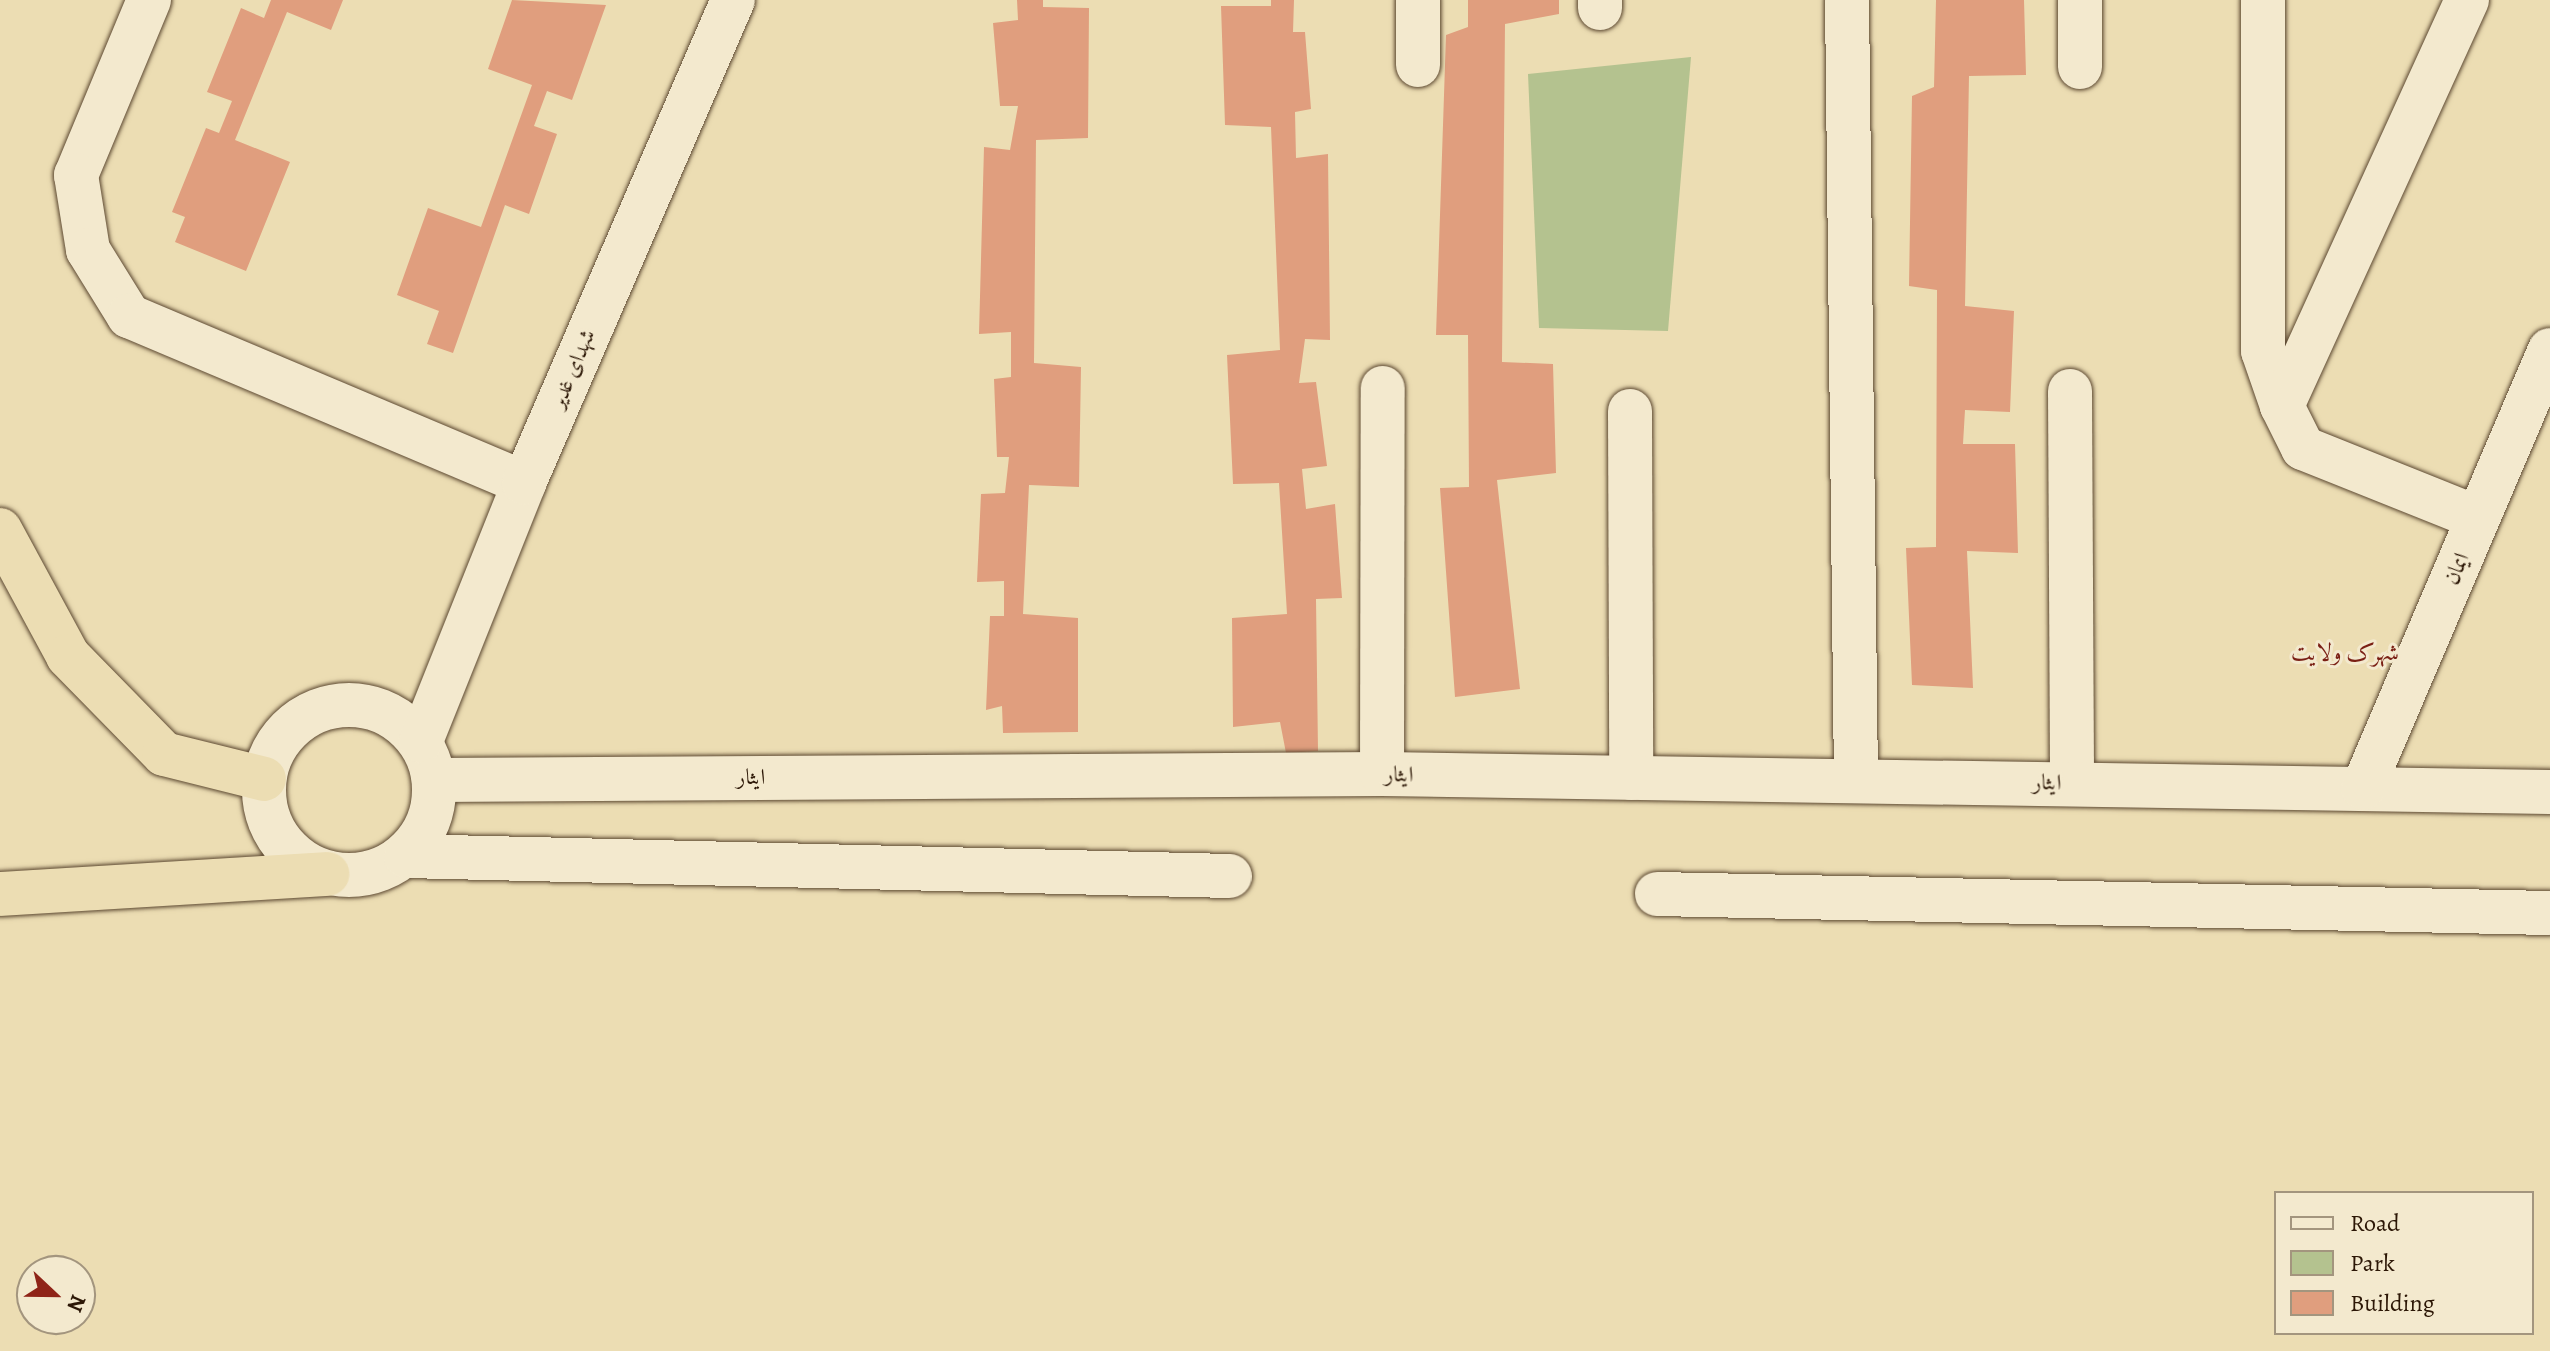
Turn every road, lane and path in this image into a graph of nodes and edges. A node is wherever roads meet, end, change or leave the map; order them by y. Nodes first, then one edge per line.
1 (149, 0) edge
2 (733, 0) edge
3 (1418, 0) edge
4 (1847, 0) edge
5 (2080, 0) edge
6 (2263, 0) edge
7 (2467, 0) edge
8 (1418, 65) dead end
9 (2080, 67) dead end
10 (2550, 350) edge
11 (1383, 388) dead end
12 (2070, 391) dead end
13 (2282, 406) junction
14 (1630, 411) dead end
15 (524, 483) junction
16 (2478, 518) junction
17 (0, 530) edge
18 (428, 761) junction
19 (1382, 774) junction
20 (1631, 778) junction
21 (264, 779) junction
22 (1856, 781) junction
23 (2072, 784) junction
24 (2363, 788) junction
25 (2550, 792) edge
26 (406, 856) junction
27 (327, 874) junction
28 (1230, 876) dead end
29 (0, 894) edge
30 (1657, 894) dead end
31 (2550, 913) edge

1 - 15 street
2 - 15 street, شهدای غدیر
3 - 8 street
4 - 22 street
5 - 9 street
6 - 13 street
7 - 13 street
10 - 16 street, ایمان
11 - 19 street
12 - 23 street
13 - 16 street
14 - 20 street
15 - 18 street, شهدای غدیر
16 - 24 street, ایمان
17 - 21 highway
18 - 19 street, ایثار
18 - 21 street
18 - 26 street
19 - 20 street, ایثار
20 - 22 street, ایثار
21 - 27 street
22 - 23 street, ایثار
23 - 24 street, ایثار
24 - 25 street, ایثار
26 - 27 street
26 - 28 street
27 - 29 highway
30 - 31 street

